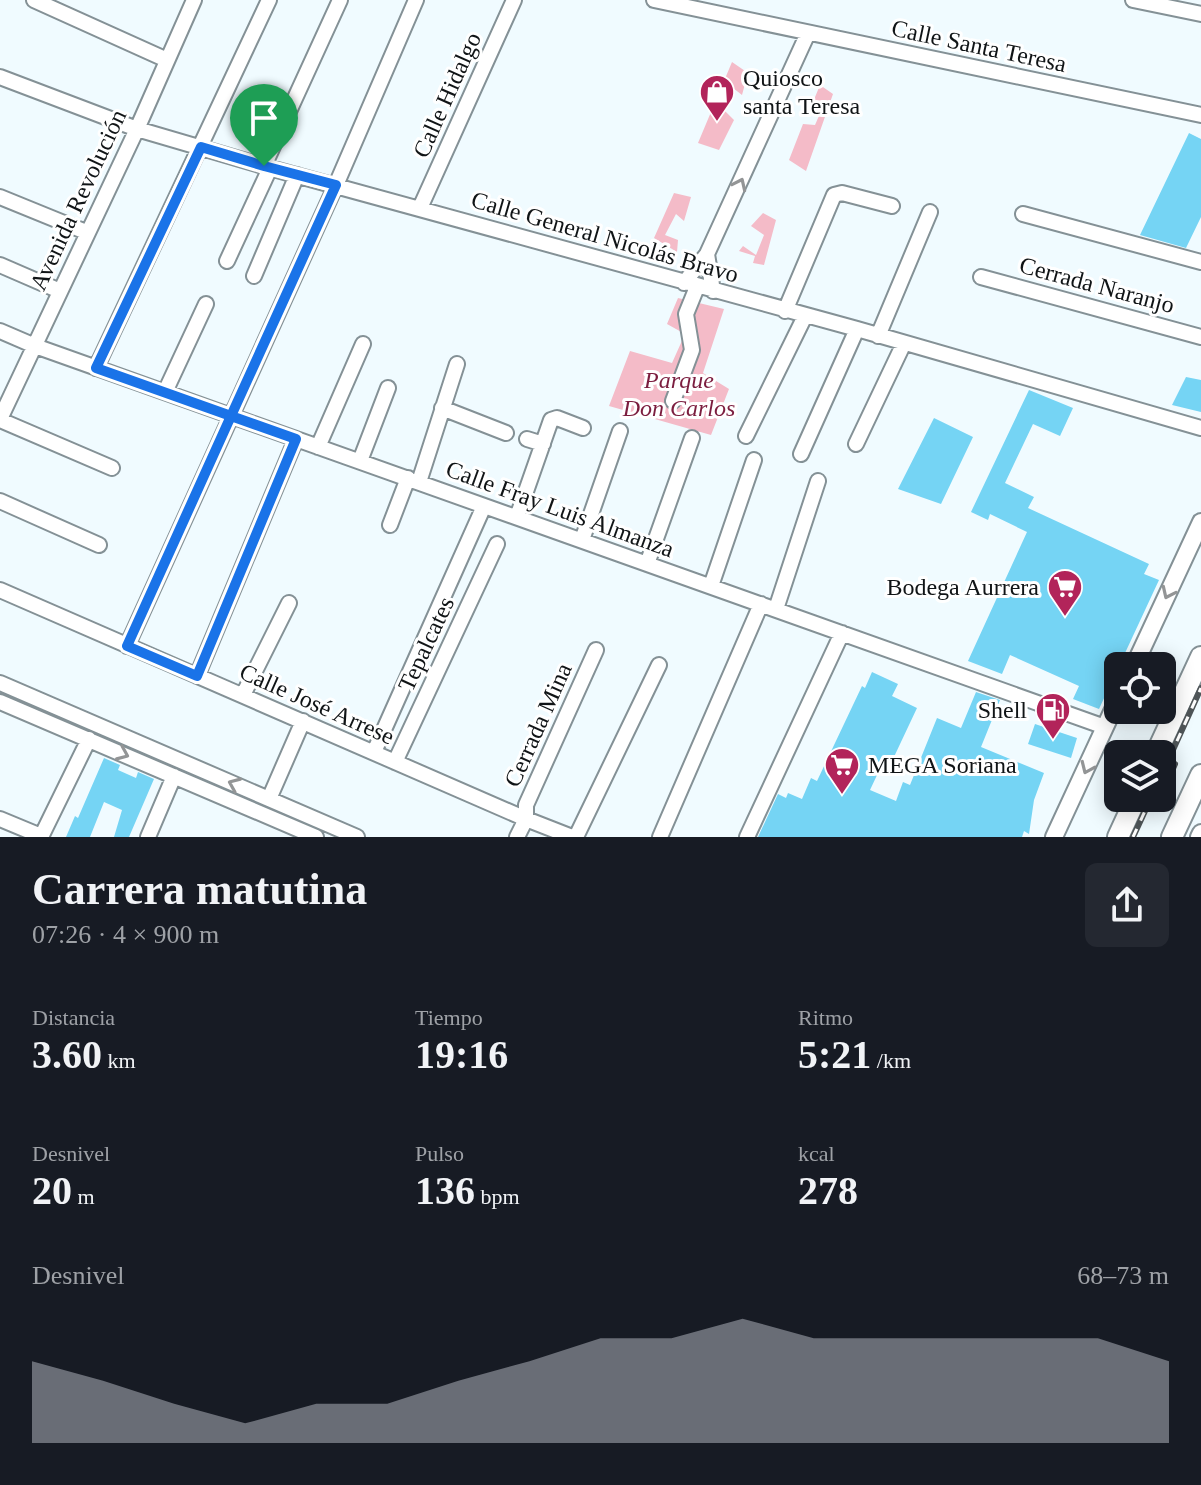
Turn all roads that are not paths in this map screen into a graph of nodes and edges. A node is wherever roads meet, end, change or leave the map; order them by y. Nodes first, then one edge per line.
1 (34, 0) edge
2 (194, 0) edge
3 (269, 0) edge
4 (340, 0) edge
5 (416, 0) edge
6 (514, 0) edge
7 (654, 0) edge
8 (1133, 0) edge
9 (1201, 14) edge
10 (808, 33) junction
11 (167, 60) junction
12 (0, 77) edge
13 (1201, 115) edge
14 (137, 129) junction
15 (201, 147) junction
16 (267, 167) junction
17 (297, 175) junction
18 (336, 185) junction
19 (0, 197) edge
20 (892, 206) dead end
21 (420, 208) junction
22 (930, 212) dead end
23 (1023, 214) dead end
24 (86, 232) junction
25 (707, 254) junction
26 (227, 261) dead end
27 (1201, 262) edge
28 (0, 265) edge
29 (254, 276) dead end
30 (981, 277) dead end
31 (690, 285) junction
32 (60, 291) junction
33 (713, 291) junction
34 (206, 304) dead end
35 (785, 311) junction
36 (805, 316) junction
37 (857, 329) junction
38 (0, 331) edge
39 (878, 336) junction
40 (1201, 337) edge
41 (904, 343) junction
42 (363, 344) dead end
43 (35, 346) junction
44 (457, 364) dead end
45 (96, 368) junction
46 (388, 388) dead end
47 (165, 392) junction
48 (673, 401) dead end
49 (442, 408) junction
50 (231, 416) junction
51 (0, 419) edge
52 (583, 428) dead end
53 (1201, 428) edge
54 (620, 431) dead end
55 (506, 433) dead end
56 (746, 436) dead end
57 (692, 438) dead end
58 (296, 439) junction
59 (527, 439) dead end
60 (543, 444) junction
61 (856, 444) dead end
62 (318, 447) junction
63 (801, 454) dead end
64 (754, 460) dead end
65 (360, 461) junction
66 (112, 468) dead end
67 (413, 480) junction
68 (818, 481) dead end
69 (0, 501) edge
70 (484, 506) junction
71 (517, 517) junction
72 (1201, 522) edge
73 (390, 525) dead end
74 (582, 540) junction
75 (497, 544) dead end
76 (99, 545) dead end
77 (647, 564) junction
78 (711, 586) junction
79 (0, 590) edge
80 (289, 603) dead end
81 (761, 604) junction
82 (776, 609) junction
83 (842, 633) junction
84 (127, 646) junction
85 (596, 650) dead end
86 (1141, 652) edge
87 (1201, 657) edge
88 (659, 665) dead end
89 (197, 676) junction
90 (0, 683) edge
91 (243, 695) junction
92 (0, 702) edge
93 (303, 721) junction
94 (1106, 724) edge
95 (1105, 727) junction
96 (89, 739) junction
97 (1162, 740) edge
98 (374, 752) junction
99 (395, 762) junction
100 (1201, 775) edge
101 (174, 776) junction
102 (269, 799) junction
103 (1130, 812) edge
104 (0, 819) edge
105 (526, 819) junction
106 (41, 837) edge
107 (148, 837) edge
108 (316, 837) edge
109 (357, 837) edge
110 (517, 837) edge
111 (574, 837) edge
112 (660, 837) edge
113 (747, 837) edge
114 (1054, 837) edge
115 (1118, 837) edge
116 (1172, 837) edge

1 - 11 street
2 - 11 street, Avenida Revolución
3 - 15 street
4 - 16 street
5 - 18 street
6 - 21 street, Calle Hidalgo
7 - 10 street, Calle Santa Teresa
8 - 9 street
10 - 13 street, Calle Santa Teresa
25 -> 10 street
11 - 14 street, Avenida Revolución
12 - 14 street, Calle General Nicolás Bravo
14 - 15 street, Calle General Nicolás Bravo
14 - 24 street, Avenida Revolución
15 - 16 street, Calle General Nicolás Bravo
15 - 45 street
16 - 17 street, Calle General Nicolás Bravo
16 - 26 street
17 - 18 street, Calle General Nicolás Bravo
17 - 29 street
18 - 21 street, Calle General Nicolás Bravo
18 - 50 street
19 - 24 street
20 - 35 street
21 - 31 street, Calle General Nicolás Bravo
22 - 39 street
23 - 27 street
24 - 32 street, Avenida Revolución
25 - 31 street
25 - 33 street
28 - 32 street
30 - 40 street, Cerrada Naranjo
31 - 33 street, Calle General Nicolás Bravo
31 - 48 street
32 - 43 street, Avenida Revolución
33 - 35 street, Calle General Nicolás Bravo
34 - 47 street
35 - 36 street, Calle General Nicolás Bravo
36 - 37 street, Calle General Nicolás Bravo
36 - 56 street
37 - 39 street, Calle General Nicolás Bravo
37 - 63 street
38 - 43 street, Calle Fray Luis Almanza
39 - 41 street, Calle General Nicolás Bravo
41 - 53 street, Calle General Nicolás Bravo
41 - 61 street
42 - 62 street
43 - 45 street, Calle Fray Luis Almanza
43 - 51 street, Avenida Revolución
44 - 49 street
45 - 47 street, Calle Fray Luis Almanza
46 - 65 street
47 - 50 street, Calle Fray Luis Almanza
49 - 55 street
49 - 67 street
50 - 58 street, Calle Fray Luis Almanza
50 - 84 street
51 - 66 street
52 - 60 street
54 - 74 street
57 - 77 street
58 - 62 street, Calle Fray Luis Almanza
58 - 89 street
59 - 60 street
60 - 71 street
62 - 65 street, Calle Fray Luis Almanza
64 - 78 street
65 - 67 street, Calle Fray Luis Almanza
67 - 70 street, Calle Fray Luis Almanza
67 - 73 street
68 - 82 street
69 - 76 street
70 - 71 street, Calle Fray Luis Almanza
70 - 98 street
71 - 74 street, Calle Fray Luis Almanza
72 -> 86 main road
74 - 77 street, Calle Fray Luis Almanza
75 - 99 street, Tepalcates
77 - 78 street, Calle Fray Luis Almanza
78 - 81 street, Calle Fray Luis Almanza
79 - 84 street, Calle José Arrese
80 - 91 street
81 - 82 street, Calle Fray Luis Almanza
81 - 112 street
82 - 83 street, Calle Fray Luis Almanza
83 - 95 street, Calle Fray Luis Almanza
83 - 113 street
84 - 89 street, Calle José Arrese
85 - 105 street, Cerrada Mina
87 - 97 highway
88 - 111 street
89 - 91 street, Calle José Arrese
102 -> 90 street
91 - 93 street, Calle José Arrese
92 - 96 street
93 - 98 street, Calle José Arrese
93 - 102 street
94 - 95 main road
95 -> 114 main road
96 -> 101 street
96 - 106 street
98 - 99 street, Calle José Arrese
99 - 105 street, Calle José Arrese
100 - 116 highway
101 - 107 street
101 - 108 street
102 - 109 street
103 - 115 highway
104 - 106 street
105 - 110 street, Cerrada Mina
105 - 111 street, Calle José Arrese

